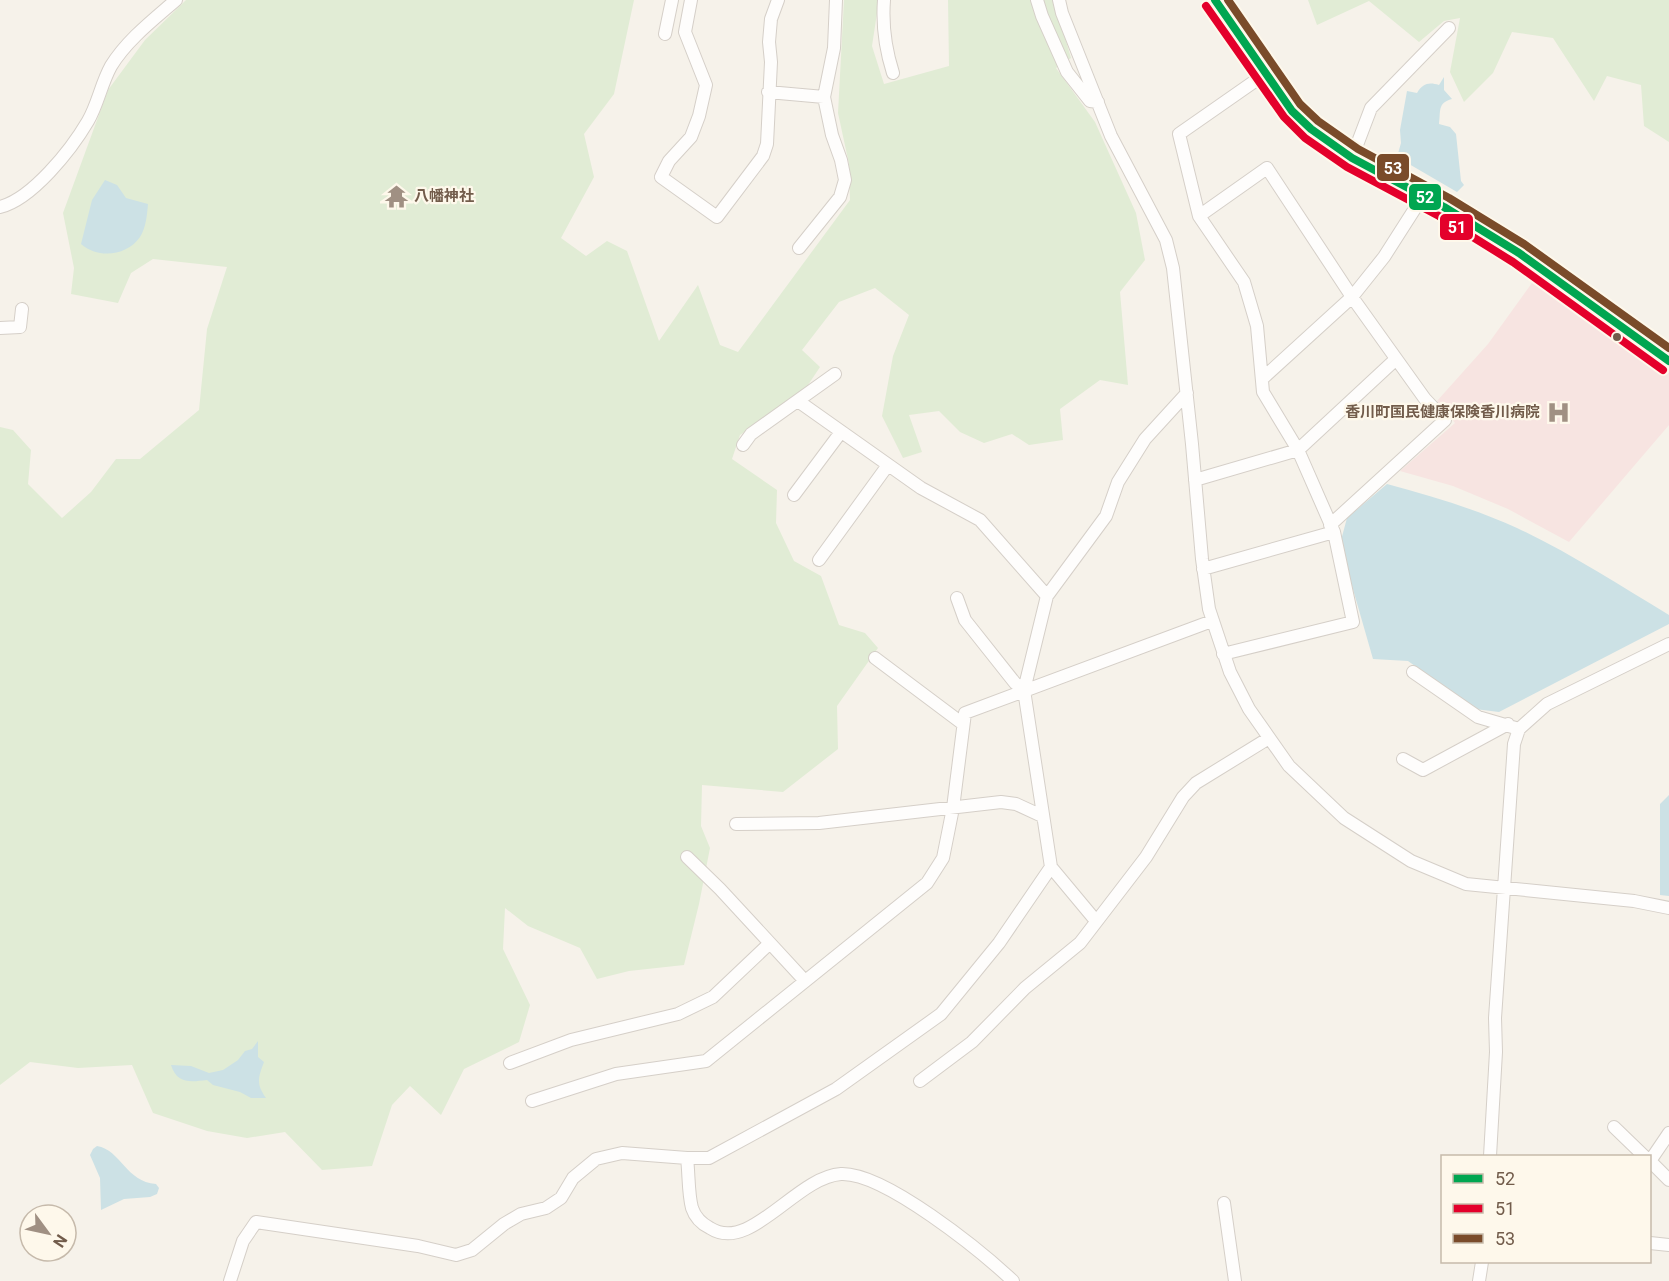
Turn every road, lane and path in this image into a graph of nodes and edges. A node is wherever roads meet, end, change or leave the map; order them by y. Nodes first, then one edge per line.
1 (176, 0) edge
2 (672, 0) edge
3 (691, 0) edge
4 (778, 0) edge
5 (836, 0) edge
6 (884, 0) edge
7 (1037, 0) edge
8 (1059, 0) edge
9 (1215, 0) edge
10 (1449, 28) dead end
11 (665, 34) dead end
12 (893, 73) dead end
13 (1265, 74) junction
14 (768, 92) junction
15 (824, 97) junction
16 (1098, 102) junction
17 (1352, 158) junction
18 (1423, 196) junction
19 (0, 207) edge
20 (1198, 216) junction
21 (800, 248) dead end
22 (1352, 297) junction
23 (22, 309) dead end
24 (0, 328) edge
25 (1396, 359) junction
26 (1669, 361) edge
27 (835, 374) dead end
28 (1262, 379) junction
29 (1187, 393) junction
30 (798, 401) junction
31 (841, 432) junction
32 (743, 445) dead end
33 (1298, 450) junction
34 (888, 465) junction
35 (1195, 480) junction
36 (794, 495) dead end
37 (1332, 529) junction
38 (819, 560) dead end
39 (1203, 569) junction
40 (1047, 596) junction
41 (957, 598) dead end
42 (1212, 621) junction
43 (1669, 644) edge
44 (1223, 654) junction
45 (875, 658) dead end
46 (1413, 672) dead end
47 (1024, 690) junction
48 (963, 724) junction
49 (1514, 726) junction
50 (1269, 738) junction
51 (1403, 759) dead end
52 (953, 808) junction
53 (1042, 816) junction
54 (736, 824) dead end
55 (687, 857) dead end
56 (1051, 867) junction
57 (1505, 888) junction
58 (1669, 908) edge
59 (1096, 921) junction
60 (770, 943) junction
61 (805, 981) junction
62 (510, 1063) dead end
63 (920, 1081) dead end
64 (532, 1101) dead end
65 (1614, 1127) dead end
66 (1669, 1133) edge
67 (1490, 1155) edge
68 (1643, 1155) edge
69 (687, 1158) junction
70 (1651, 1160) edge
71 (1651, 1162) edge
72 (1669, 1180) edge
73 (1224, 1203) dead end
74 (1651, 1243) edge
75 (1669, 1245) edge
76 (1482, 1263) edge
77 (230, 1281) edge
78 (1013, 1281) edge
79 (1235, 1281) edge
80 (1479, 1281) edge

1 - 19 street
2 - 11 street
3 - 14 street
4 - 14 street
5 - 15 street
6 - 12 street
7 - 16 street
8 - 16 street
9 - 13 main road
10 - 17 street
13 - 17 main road
13 - 20 street
14 - 15 street
15 - 21 street
16 - 29 street
17 - 18 main road
18 - 22 street
18 - 26 main road
20 - 22 street
20 - 28 street
22 - 25 street
22 - 28 street
23 - 24 street
25 - 33 street
25 - 37 street
27 - 30 street
28 - 33 street
29 - 35 street
29 - 40 street
30 - 31 street
30 - 32 street
31 - 34 street
31 - 36 street
33 - 35 street
33 - 37 street
34 - 38 street
34 - 40 street
35 - 39 street
37 - 39 street
37 - 44 street
39 - 42 street
40 - 47 street
41 - 47 street
42 - 44 street
42 - 47 street
43 - 49 street
44 - 50 street
45 - 48 street
46 - 49 street
47 - 48 street
47 - 53 street
48 - 52 street
49 - 51 street
49 - 57 street
50 - 57 street
50 - 59 street
52 - 53 street
52 - 54 street
52 - 61 street
53 - 56 street
55 - 60 street
56 - 59 street
56 - 69 street
57 - 58 street
57 - 67 street
59 - 63 street
60 - 61 street
60 - 62 street
61 - 64 street
65 - 68 street
66 - 70 street
69 - 77 street
69 - 78 street
71 - 72 street
73 - 79 street
74 - 75 street
76 - 80 street

